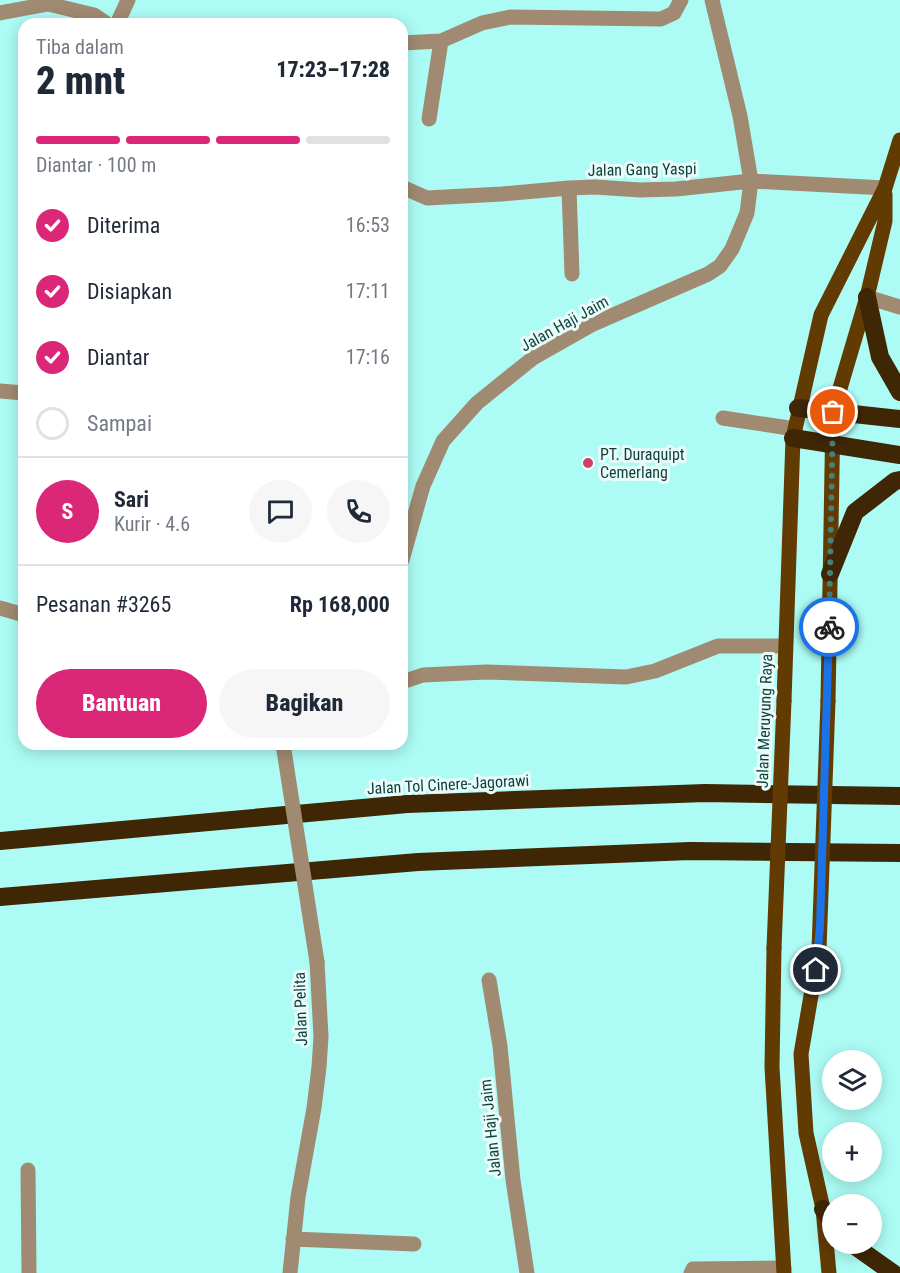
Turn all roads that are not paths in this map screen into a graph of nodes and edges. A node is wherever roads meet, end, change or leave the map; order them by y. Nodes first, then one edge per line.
1 (128, 0) edge
2 (681, 0) edge
3 (712, 0) edge
4 (48, 2) edge
5 (0, 13) edge
6 (98, 18) edge
7 (120, 18) edge
8 (441, 41) junction
9 (408, 43) edge
10 (429, 119) dead end
11 (900, 140) edge
12 (751, 181) junction
13 (568, 188) junction
14 (885, 188) junction
15 (408, 190) edge
16 (572, 274) dead end
17 (867, 297) junction
18 (900, 307) edge
19 (0, 391) edge
20 (18, 392) edge
21 (900, 392) edge
22 (798, 408) junction
23 (833, 412) junction
24 (723, 418) dead end
25 (900, 419) edge
26 (794, 434) junction
27 (831, 444) junction
28 (900, 455) edge
29 (900, 480) edge
30 (408, 539) edge
31 (830, 574) junction
32 (0, 608) edge
33 (18, 613) edge
34 (785, 646) junction
35 (408, 680) edge
36 (284, 750) edge
37 (900, 796) edge
38 (0, 841) edge
39 (900, 853) edge
40 (0, 897) edge
41 (489, 980) dead end
42 (28, 1170) dead end
43 (822, 1195) edge
44 (293, 1239) junction
45 (414, 1244) dead end
46 (828, 1254) edge
47 (866, 1254) edge
48 (784, 1271) edge
49 (29, 1273) edge
50 (290, 1273) edge
51 (527, 1273) edge
52 (690, 1273) edge
53 (829, 1273) edge
54 (893, 1273) edge

1 - 7 street
2 - 8 street
3 - 12 street, Jalan Haji Jaim
4 - 5 street
4 - 6 street
8 - 9 street
8 - 10 street
11 - 14 main road, Jalan Meruyung Raya
12 - 13 street, Jalan Gang Yaspi
12 - 14 street, Jalan Gang Yaspi
12 - 30 street, Jalan Haji Jaim
13 - 15 street, Jalan Gang Yaspi
13 - 16 street
14 - 17 main road, Jalan Meruyung Raya
14 - 22 main road, Jalan Meruyung Raya
17 - 18 street
17 - 21 highway
17 - 23 main road, Jalan Meruyung Raya
19 - 20 street
22 - 23 highway
22 - 26 main road, Jalan Meruyung Raya
23 - 25 highway
23 - 27 main road, Jalan Meruyung Raya
24 - 26 street
26 - 27 highway
26 - 34 main road, Jalan Meruyung Raya
27 - 28 highway
27 - 31 main road, Jalan Meruyung Raya
29 - 31 highway
31 - 43 main road, Jalan Meruyung Raya, bridge
32 - 33 street
34 - 35 street
34 - 48 main road, Jalan Meruyung Raya, bridge
36 - 44 street, Jalan Pelita, bridge
37 - 38 highway, Jalan Tol Cinere-Jagorawi
39 - 40 highway
41 - 51 street, Jalan Haji Jaim
42 - 49 street
44 - 45 street
44 - 50 street, Jalan Pelita
46 - 53 main road, Jalan Meruyung Raya
47 - 54 highway
48 - 52 street

